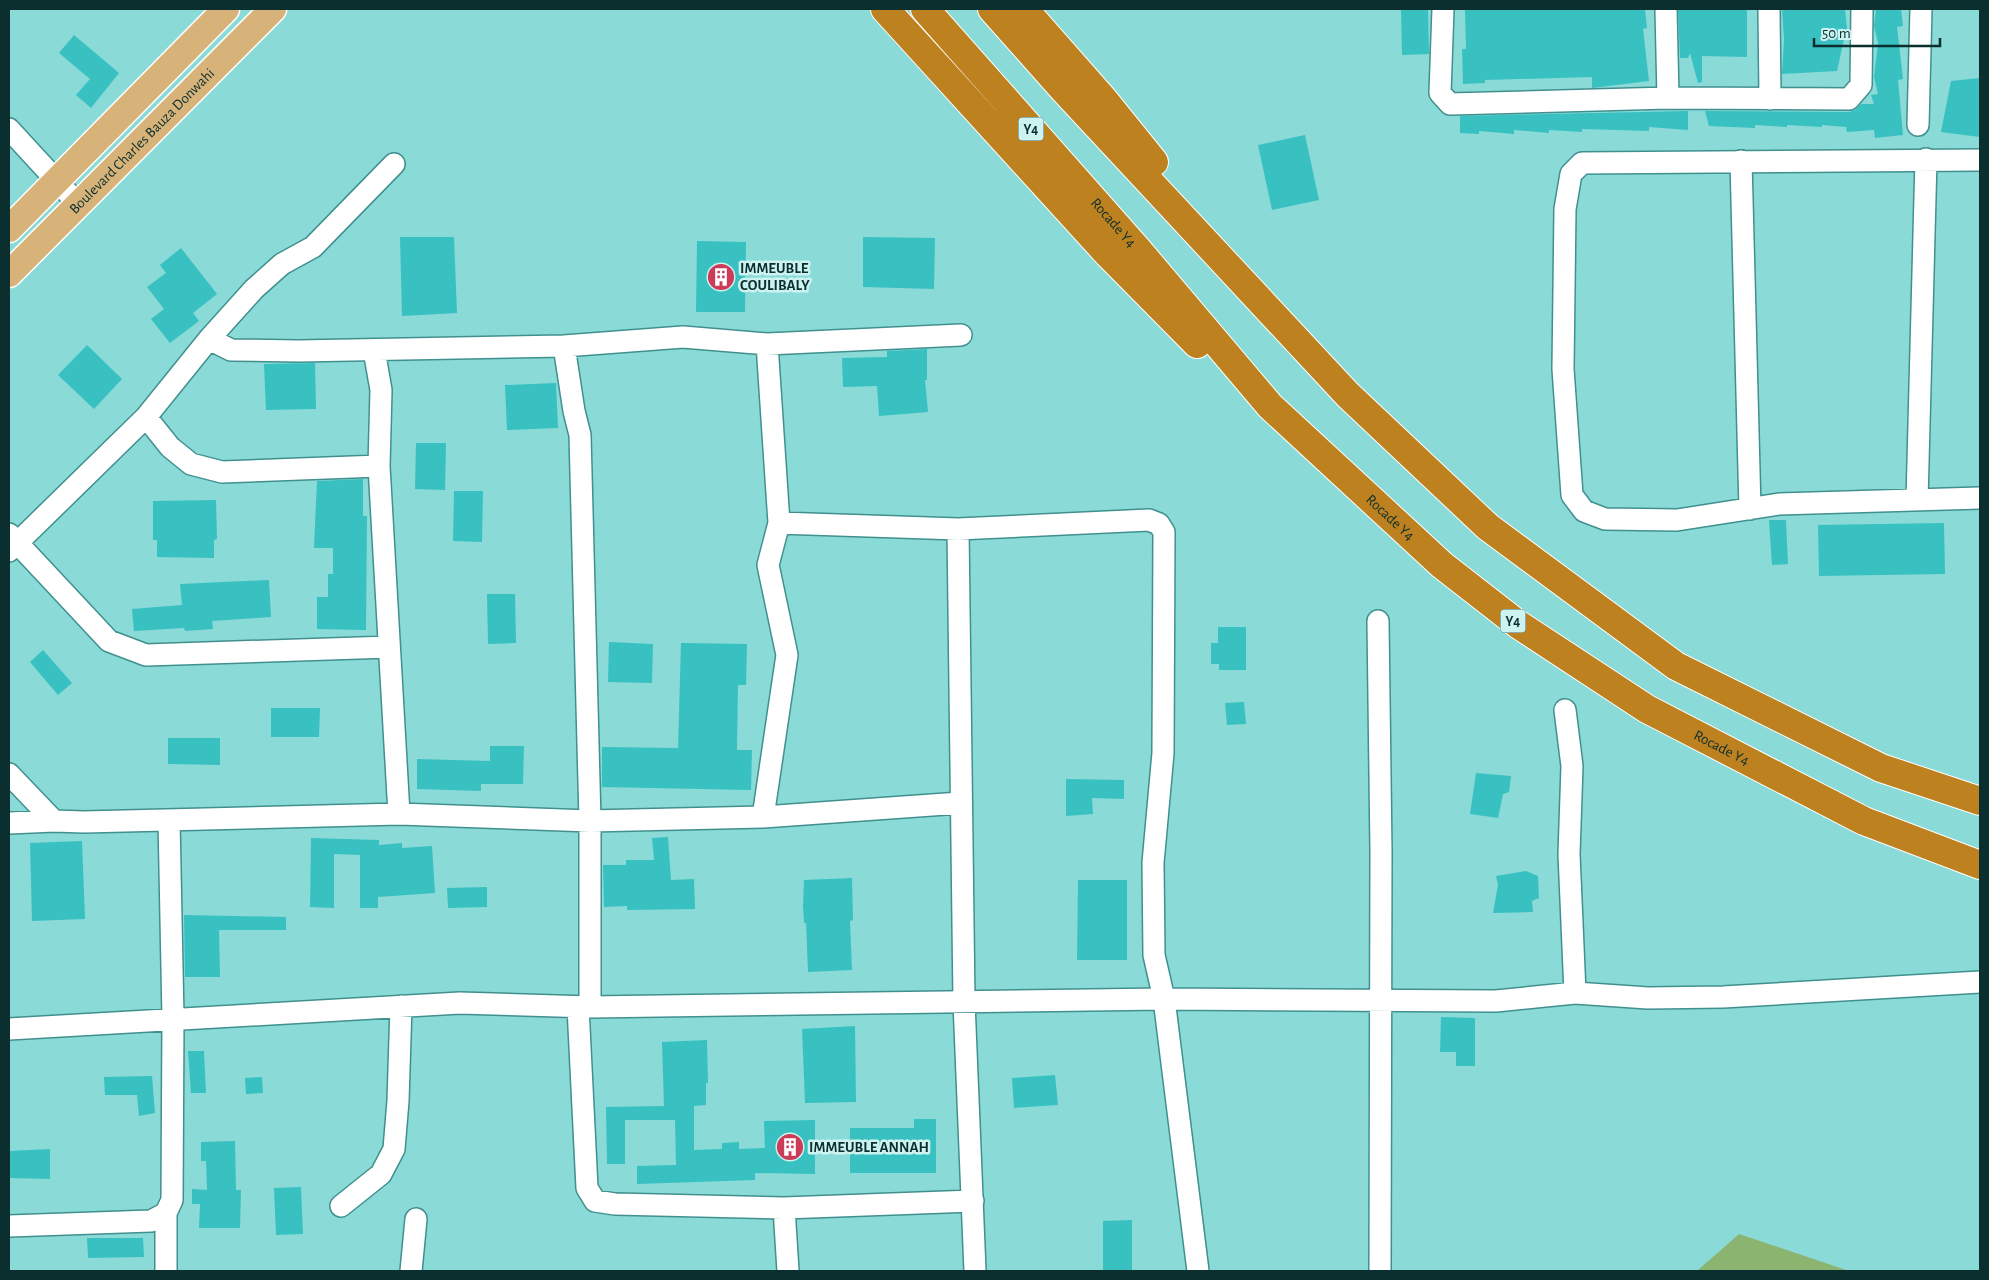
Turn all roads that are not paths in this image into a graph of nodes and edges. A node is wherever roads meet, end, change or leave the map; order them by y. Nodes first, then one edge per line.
1 (226, 9) edge
2 (273, 9) edge
3 (885, 9) edge
4 (925, 9) edge
5 (992, 9) edge
6 (1024, 9) edge
7 (1443, 9) edge
8 (1666, 9) edge
9 (1769, 9) edge
10 (1862, 9) edge
11 (1921, 9) edge
12 (1668, 98) junction
13 (1770, 99) junction
14 (1918, 125) dead end
15 (9, 129) edge
16 (1926, 159) junction
17 (1980, 160) edge
18 (1741, 161) junction
19 (394, 164) dead end
20 (57, 180) junction
21 (78, 204) junction
22 (9, 229) edge
23 (9, 274) edge
24 (1279, 320) junction
25 (961, 335) dead end
26 (210, 339) junction
27 (767, 344) junction
28 (564, 346) junction
29 (374, 350) junction
30 (1270, 406) junction
31 (146, 417) junction
32 (379, 466) junction
33 (1980, 498) edge
34 (1917, 500) junction
35 (1750, 509) junction
36 (779, 523) junction
37 (958, 529) junction
38 (12, 542) edge
39 (1378, 622) dead end
40 (389, 647) junction
41 (1565, 710) dead end
42 (9, 774) edge
43 (1980, 801) edge
44 (960, 803) junction
45 (399, 814) junction
46 (763, 817) junction
47 (54, 820) junction
48 (169, 820) junction
49 (590, 821) junction
50 (9, 823) edge
51 (1980, 865) edge
52 (1980, 982) edge
53 (1575, 993) junction
54 (1164, 1000) junction
55 (1381, 1001) junction
56 (964, 1002) junction
57 (401, 1006) junction
58 (584, 1007) junction
59 (173, 1018) junction
60 (9, 1029) edge
61 (973, 1201) junction
62 (341, 1206) dead end
63 (784, 1208) junction
64 (166, 1214) junction
65 (416, 1218) dead end
66 (9, 1226) edge
67 (166, 1271) edge
68 (411, 1271) edge
69 (788, 1271) edge
70 (974, 1271) edge
71 (1198, 1271) edge
72 (1380, 1271) edge

1 - 20 main road
2 - 21 main road, Boulevard Charles Bauza Donwahi
3 - 30 highway
4 - 30 highway, Rocade Y4 / Y4
5 - 24 highway
6 - 24 highway
7 - 12 street
8 - 12 street
9 - 13 street
10 - 13 street
11 - 14 street
12 - 13 street
15 - 20 street
16 - 17 street
16 - 18 street
16 - 34 street
18 - 35 street
18 - 35 street
19 - 26 street
20 - 21 street
20 - 22 main road
21 - 23 main road, Boulevard Charles Bauza Donwahi
24 - 43 highway
25 - 27 street
26 - 29 street
26 - 31 street
27 - 28 street
27 - 36 street
28 - 29 street
28 - 49 street
29 - 32 street
30 - 51 highway, Rocade Y4 / Y4
31 - 32 street
31 - 38 street
32 - 40 street
33 - 34 street
34 - 35 street
36 - 37 street
36 - 46 street
37 - 44 street
37 - 54 street
38 - 40 street
39 - 55 street
40 - 45 street
41 - 53 street
42 - 47 street
44 - 46 street
44 - 56 street
45 - 48 street
45 - 49 street
46 - 49 street
47 - 48 street
47 - 50 street
48 - 59 street
49 - 58 street
52 - 53 street
53 - 55 street
54 - 55 street
54 - 56 street
54 - 71 street
55 - 72 street
56 - 58 street
56 - 61 street
57 - 58 street
57 - 59 street
57 - 62 street
58 - 63 street
59 - 60 street
59 - 64 street
61 - 63 street
61 - 70 street
63 - 69 street
64 - 66 street
64 - 67 street
65 - 68 street

